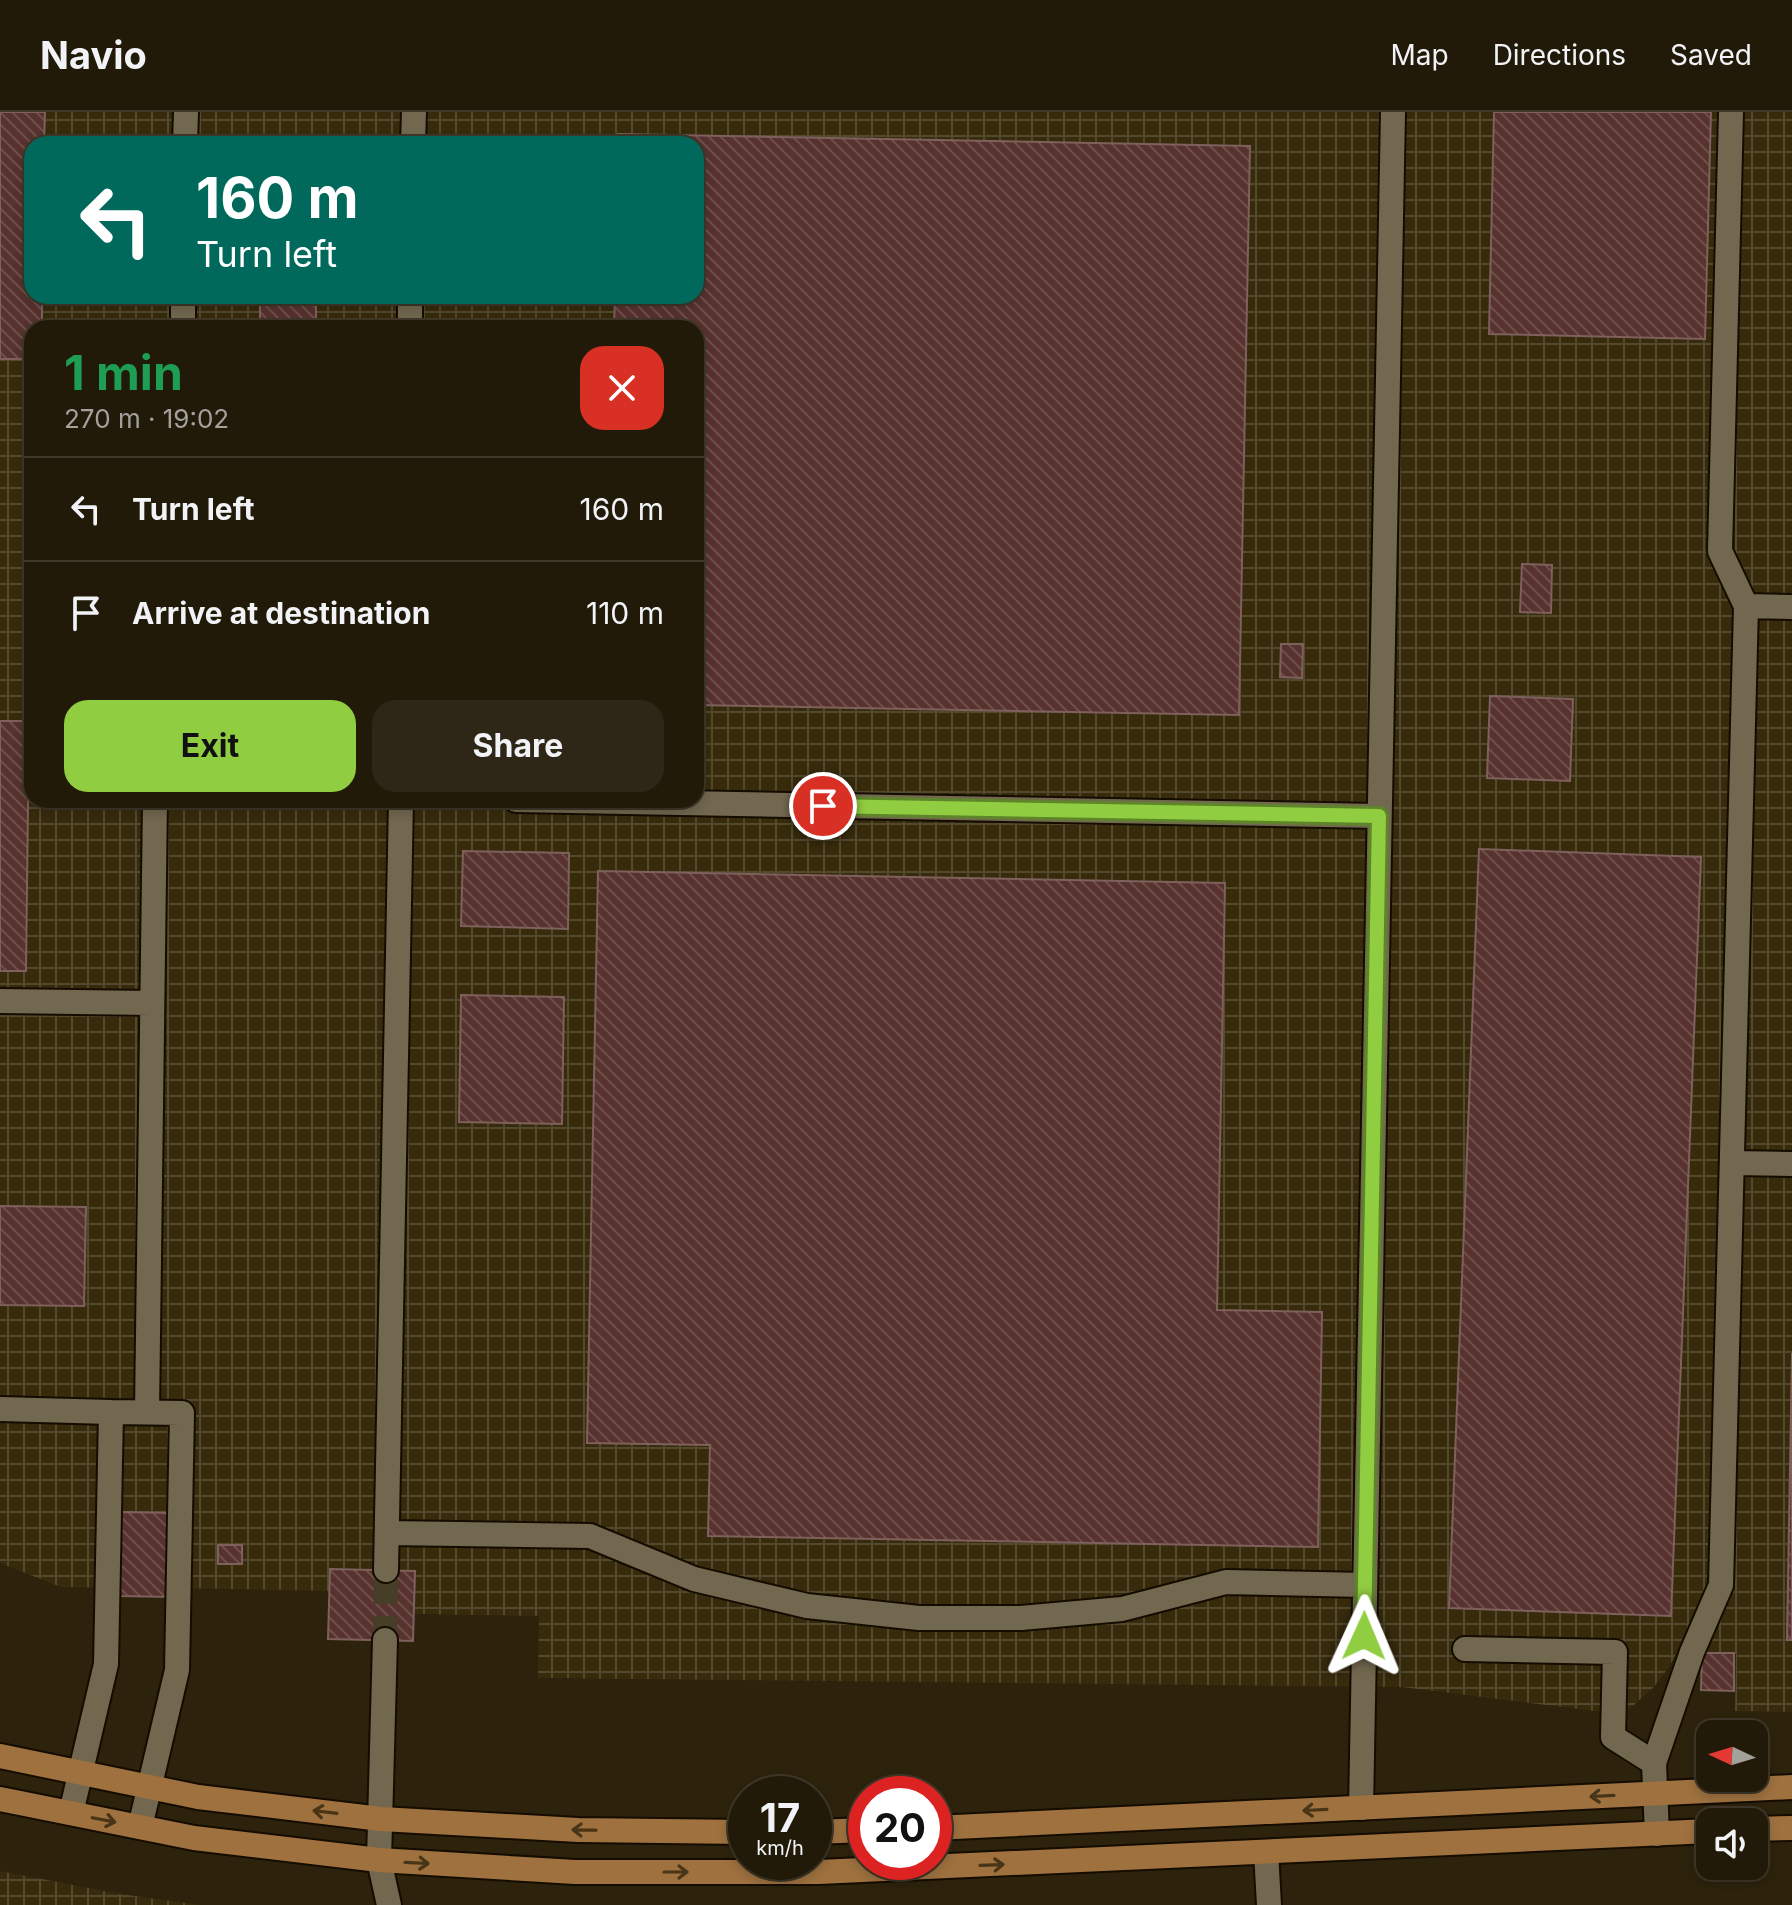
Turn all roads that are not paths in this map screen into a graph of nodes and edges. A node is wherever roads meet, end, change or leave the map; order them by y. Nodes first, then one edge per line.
1 (186, 112) edge
2 (414, 112) edge
3 (1393, 112) edge
4 (1731, 112) edge
5 (185, 136) edge
6 (413, 136) edge
7 (1746, 606) junction
8 (1792, 607) edge
9 (704, 803) edge
10 (155, 808) edge
11 (401, 808) edge
12 (1379, 816) junction
13 (0, 1001) edge
14 (152, 1003) junction
15 (1732, 1163) junction
16 (1792, 1164) edge
17 (0, 1409) edge
18 (111, 1412) junction
19 (147, 1412) junction
20 (387, 1533) junction
21 (386, 1570) tunnel mouth
22 (1365, 1585) junction
23 (385, 1640) tunnel mouth
24 (1465, 1649) dead end
25 (0, 1756) edge
26 (1654, 1763) junction
27 (80, 1773) junction
28 (150, 1787) junction
29 (1792, 1787) edge
30 (1655, 1793) junction
31 (0, 1799) edge
32 (1361, 1808) junction
33 (71, 1813) junction
34 (381, 1819) junction
35 (140, 1827) junction
36 (952, 1827) edge
37 (1792, 1828) edge
38 (1768, 1829) edge
39 (728, 1832) edge
40 (1696, 1832) edge
41 (1657, 1834) junction
42 (1266, 1852) junction
43 (379, 1860) junction
44 (389, 1905) edge
45 (1269, 1905) edge

1 - 5 street
2 - 6 street
3 - 12 street
4 - 7 street
7 - 8 street
7 - 15 street
9 - 12 street
10 - 14 street
11 - 20 street
12 - 22 street
13 - 14 street
14 - 19 street
15 - 16 street
15 - 26 street
17 - 18 street
18 - 19 street
18 - 27 street
19 - 28 street
20 - 21 street
20 - 22 street
22 - 32 street
23 - 34 street
24 - 26 street
25 - 27 main road
26 - 30 street
27 - 28 main road
27 - 33 street
34 -> 28 main road
28 - 35 street
29 - 30 main road
30 -> 32 main road
30 - 41 street
31 - 33 main road
32 -> 36 main road
33 -> 35 main road
39 -> 34 main road
34 - 43 street
35 - 43 main road
37 - 38 main road
40 - 41 main road
41 - 42 main road
43 -> 42 main road
42 - 45 street
43 - 44 street

